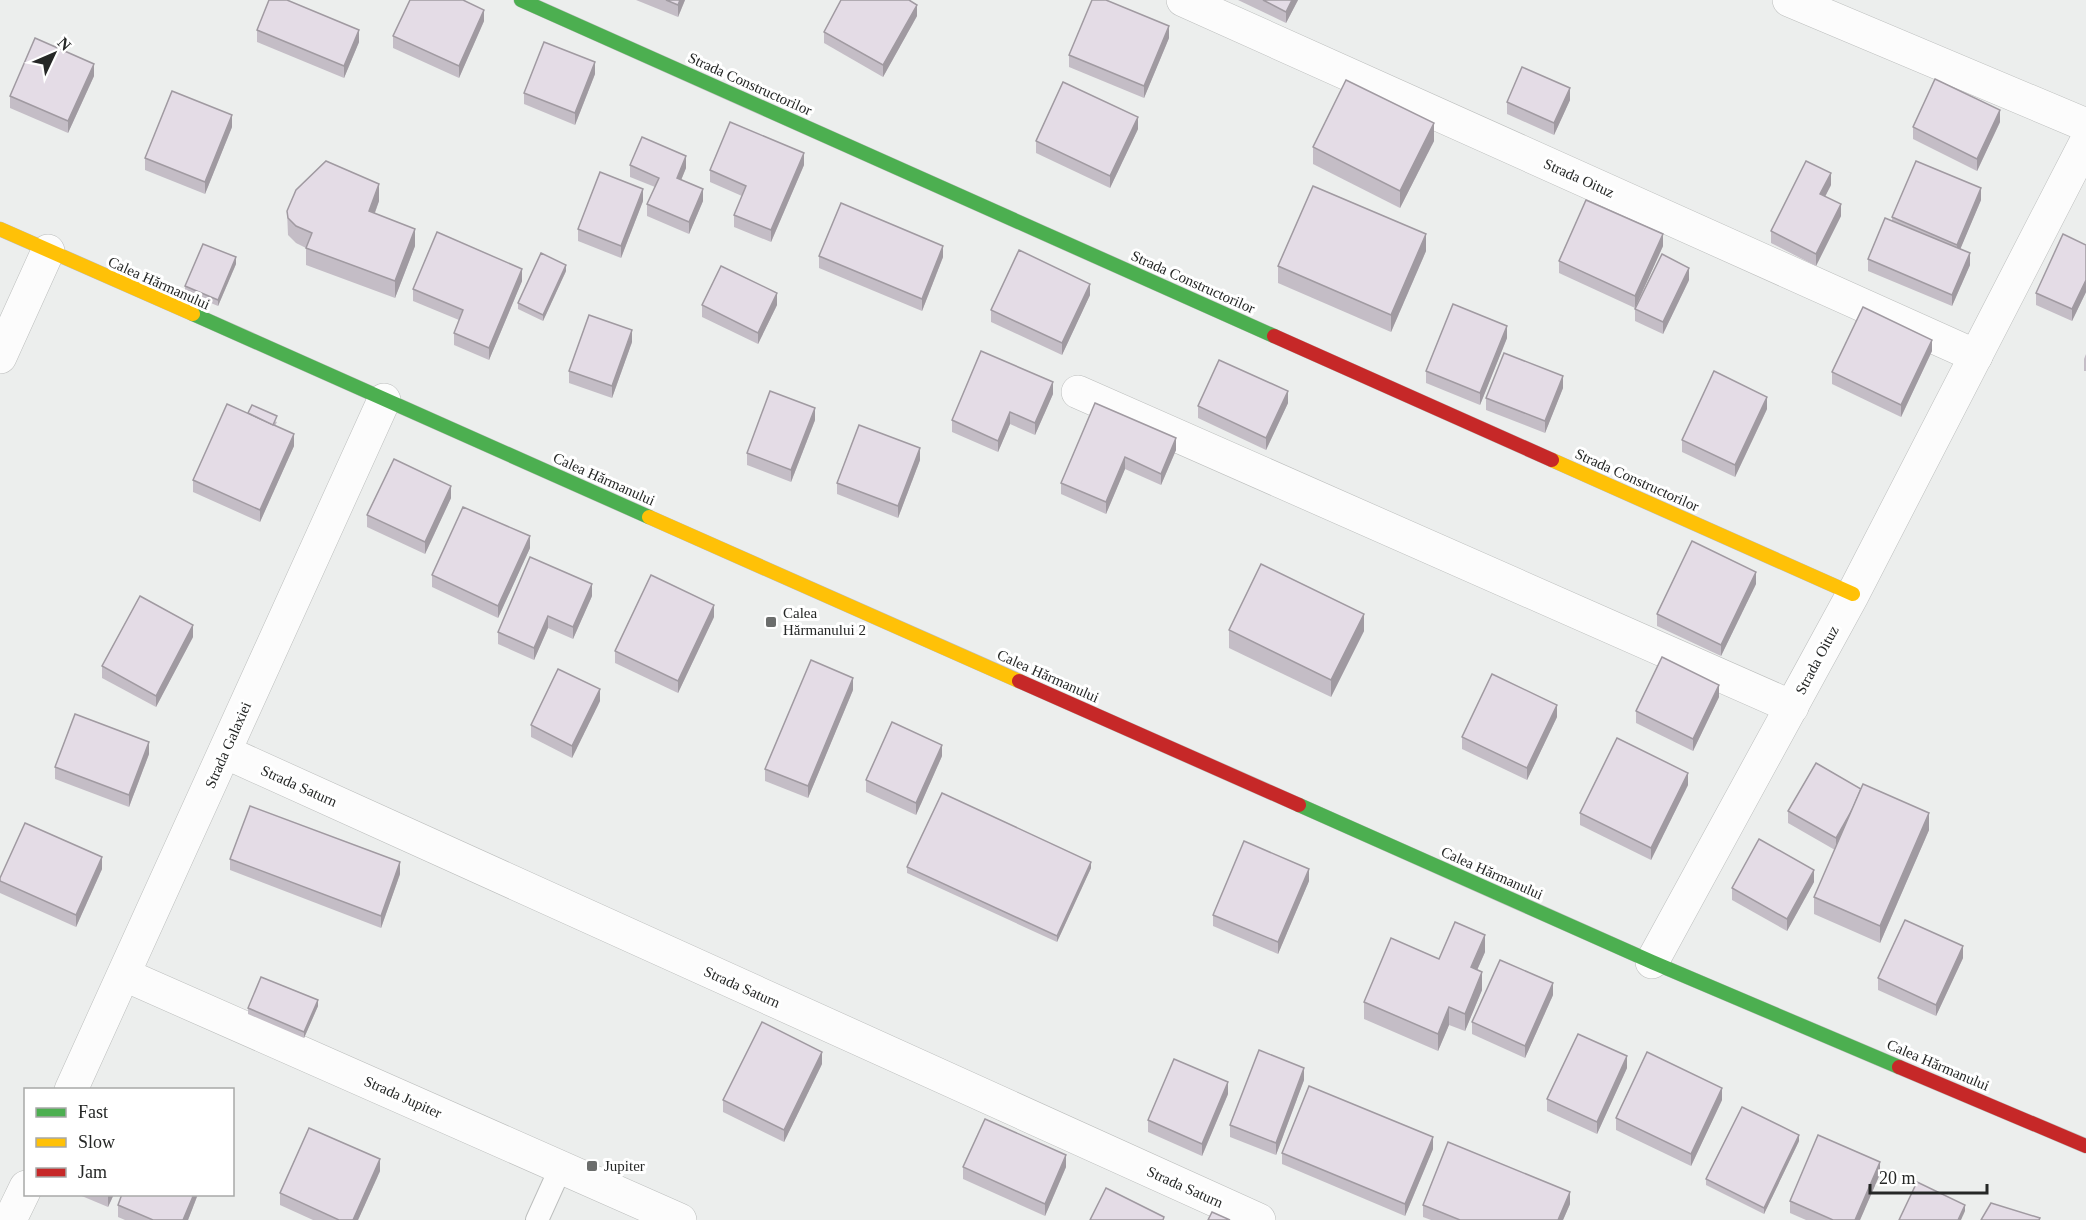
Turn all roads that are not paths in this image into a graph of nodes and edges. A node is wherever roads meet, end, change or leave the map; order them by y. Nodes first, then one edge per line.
1 (521, 0) edge
2 (1183, 0) edge
3 (1789, 0) edge
4 (2086, 125) edge
5 (2086, 142) edge
6 (0, 229) edge
7 (48, 251) junction
8 (1976, 356) junction
9 (0, 357) edge
10 (1078, 392) dead end
11 (384, 400) junction
12 (1853, 594) junction
13 (1792, 707) junction
14 (225, 752) junction
15 (1652, 962) junction
16 (125, 975) junction
17 (71, 1088) edge
18 (2086, 1146) edge
19 (561, 1167) junction
20 (24, 1191) edge
21 (10, 1220) edge
22 (537, 1220) edge
23 (680, 1220) edge
24 (1259, 1220) edge

1 - 12 street, Strada Constructorilor
2 - 8 street, Strada Oituz
3 - 4 street
5 - 8 street, Strada Oituz
6 - 7 street, Calea Hărmanului
7 - 9 street
7 - 11 street, Calea Hărmanului
8 - 12 street, Strada Oituz
10 - 13 street
11 - 14 street, Strada Galaxiei
11 - 15 street, Calea Hărmanului
12 - 13 street, Strada Oituz
13 - 15 street, Strada Oituz
14 - 16 street, Strada Galaxiei
14 - 24 street, Strada Saturn
15 - 18 street, Calea Hărmanului
16 - 17 street, Strada Galaxiei
16 - 19 street, Strada Jupiter
19 - 22 lane
19 - 23 street, Strada Jupiter
20 - 21 street

